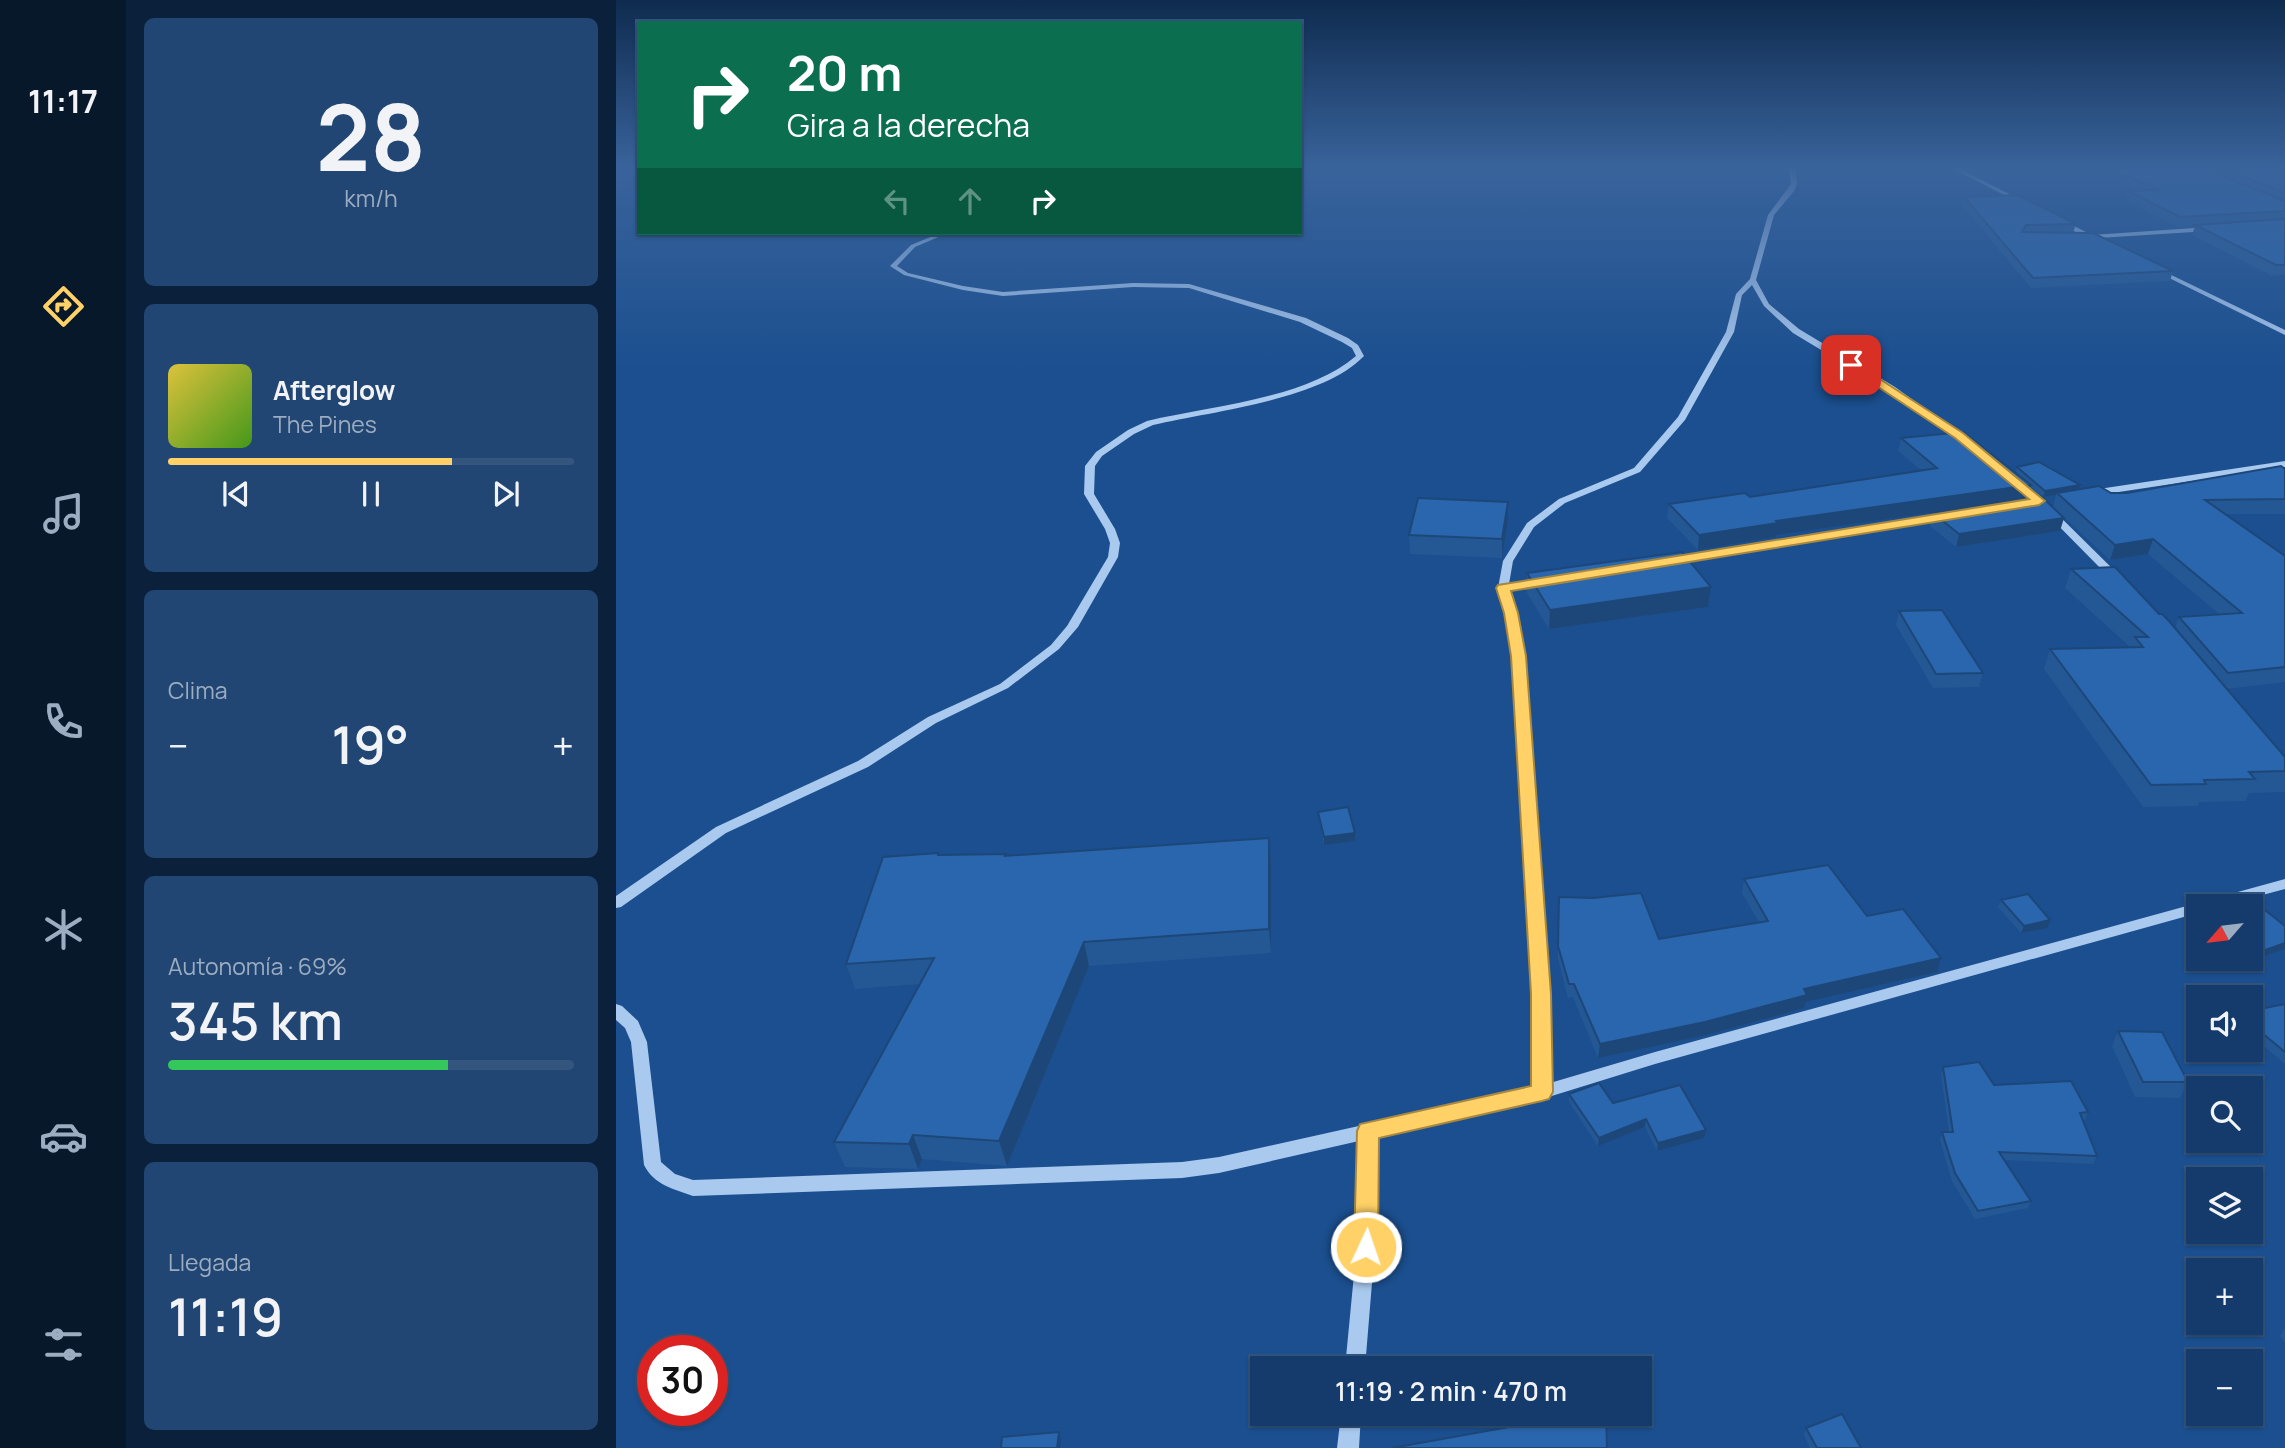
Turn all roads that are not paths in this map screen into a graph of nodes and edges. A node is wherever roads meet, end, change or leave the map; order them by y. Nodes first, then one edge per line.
1 (939, 236) edge
2 (1765, 236) edge
3 (2089, 236) edge
4 (2114, 236) edge
5 (2078, 237) edge
6 (2092, 237) junction
7 (2104, 243) edge
8 (2152, 267) edge
9 (1752, 280) junction
10 (2285, 333) edge
11 (1979, 452) edge
12 (2285, 464) edge
13 (2009, 477) edge
14 (2080, 495) edge
15 (2052, 499) edge
16 (2039, 501) junction
17 (2025, 503) edge
18 (1959, 514) edge
19 (1652, 564) edge
20 (1557, 579) edge
21 (1503, 588) junction
22 (2126, 590) edge
23 (2285, 884) edge
24 (2249, 894) edge
25 (616, 903) edge
26 (2186, 911) edge
27 (616, 1010) edge
28 (1542, 1092) junction
29 (1368, 1131) junction
30 (1357, 1356) edge
31 (1351, 1426) edge
32 (1348, 1448) edge

1 - 25 street
2 - 9 street
3 - 6 street
4 - 6 street
5 - 6 street
6 - 7 street
8 - 10 street
9 - 11 street
9 - 21 street
12 - 14 street
13 - 16 street
15 - 16 street
16 - 17 street
16 - 22 street
18 - 19 street
20 - 21 street
21 - 28 street
23 - 24 street
26 - 28 street
27 - 29 street
28 - 29 street
29 - 30 street
31 - 32 street

